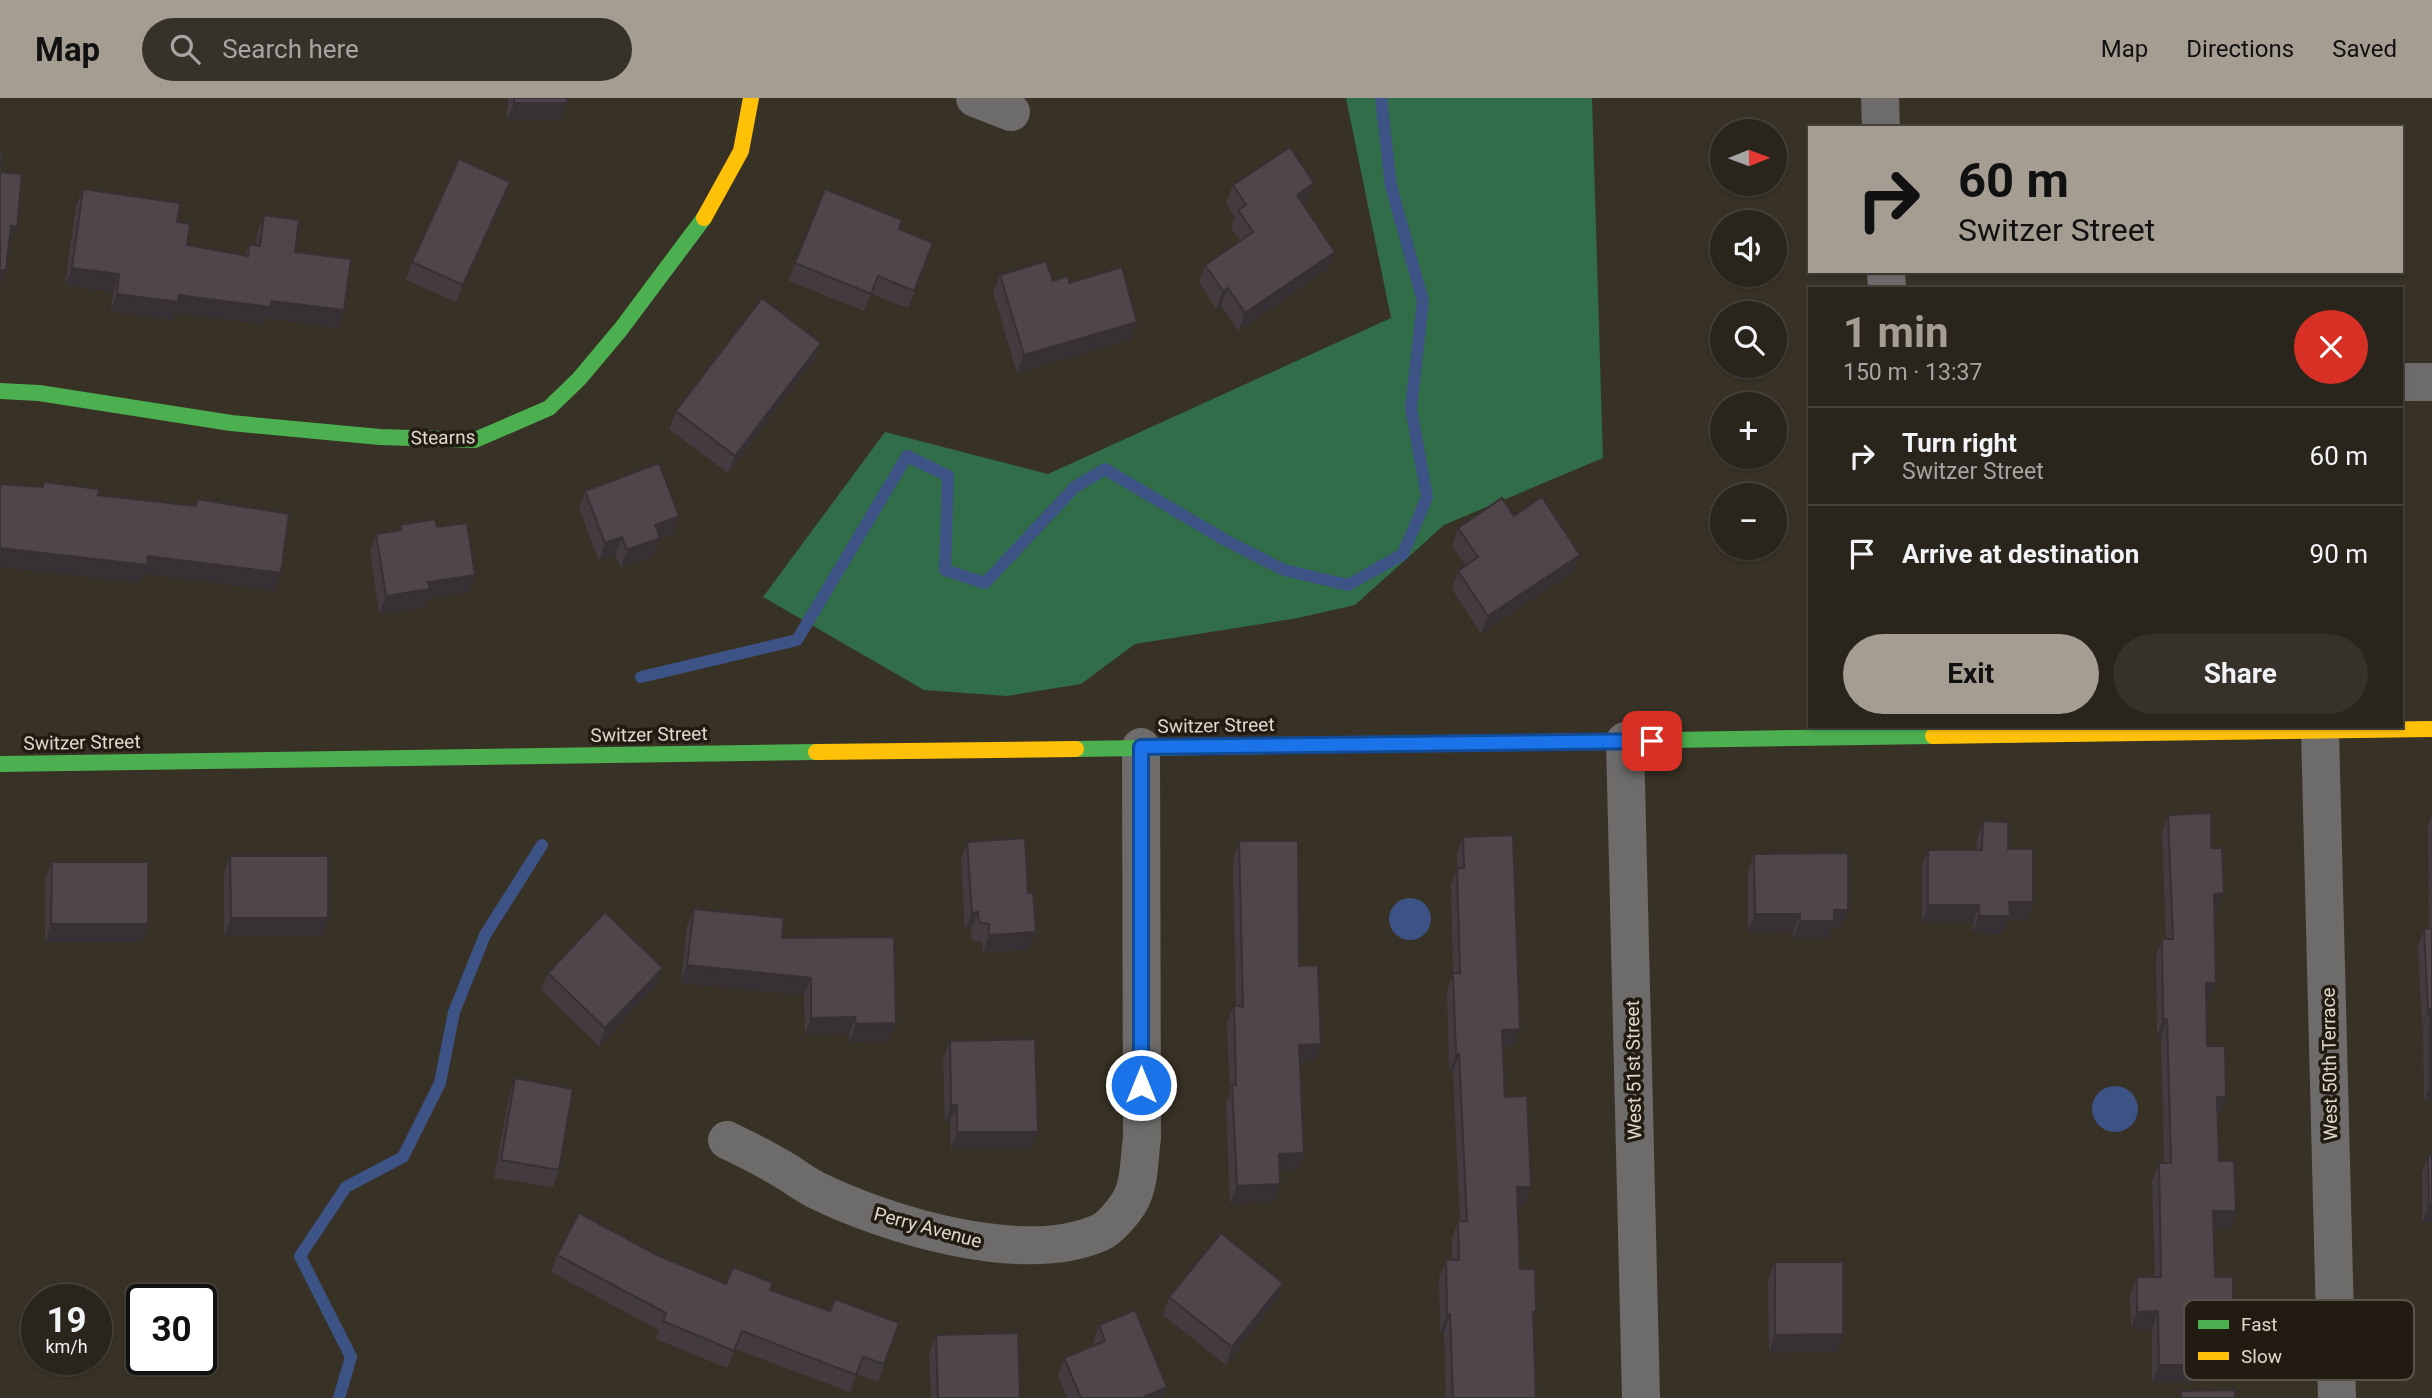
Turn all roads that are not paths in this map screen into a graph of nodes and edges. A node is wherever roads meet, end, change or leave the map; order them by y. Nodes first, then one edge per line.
1 (751, 98) edge
2 (975, 98) edge
3 (1880, 98) edge
4 (1011, 112) dead end
5 (1881, 126) edge
6 (2403, 382) edge
7 (2432, 382) edge
8 (0, 391) edge
9 (2432, 729) edge
10 (1898, 731) edge
11 (2320, 731) junction
12 (1625, 741) junction
13 (1141, 747) junction
14 (0, 764) edge
15 (727, 1140) dead end
16 (2335, 1300) edge
17 (2337, 1380) edge
18 (1641, 1398) edge
19 (2337, 1398) edge

1 - 8 street, Stearns
2 - 4 street
3 - 5 street
6 - 7 street
9 - 11 street, Switzer Street
10 - 11 street, Switzer Street
10 - 12 street, Switzer Street
11 - 16 street, West 50th Terrace
12 - 13 street, Switzer Street
12 - 18 street, West 51st Street
13 - 14 street, Switzer Street
13 - 15 street, Perry Avenue
17 - 19 street, West 50th Terrace

